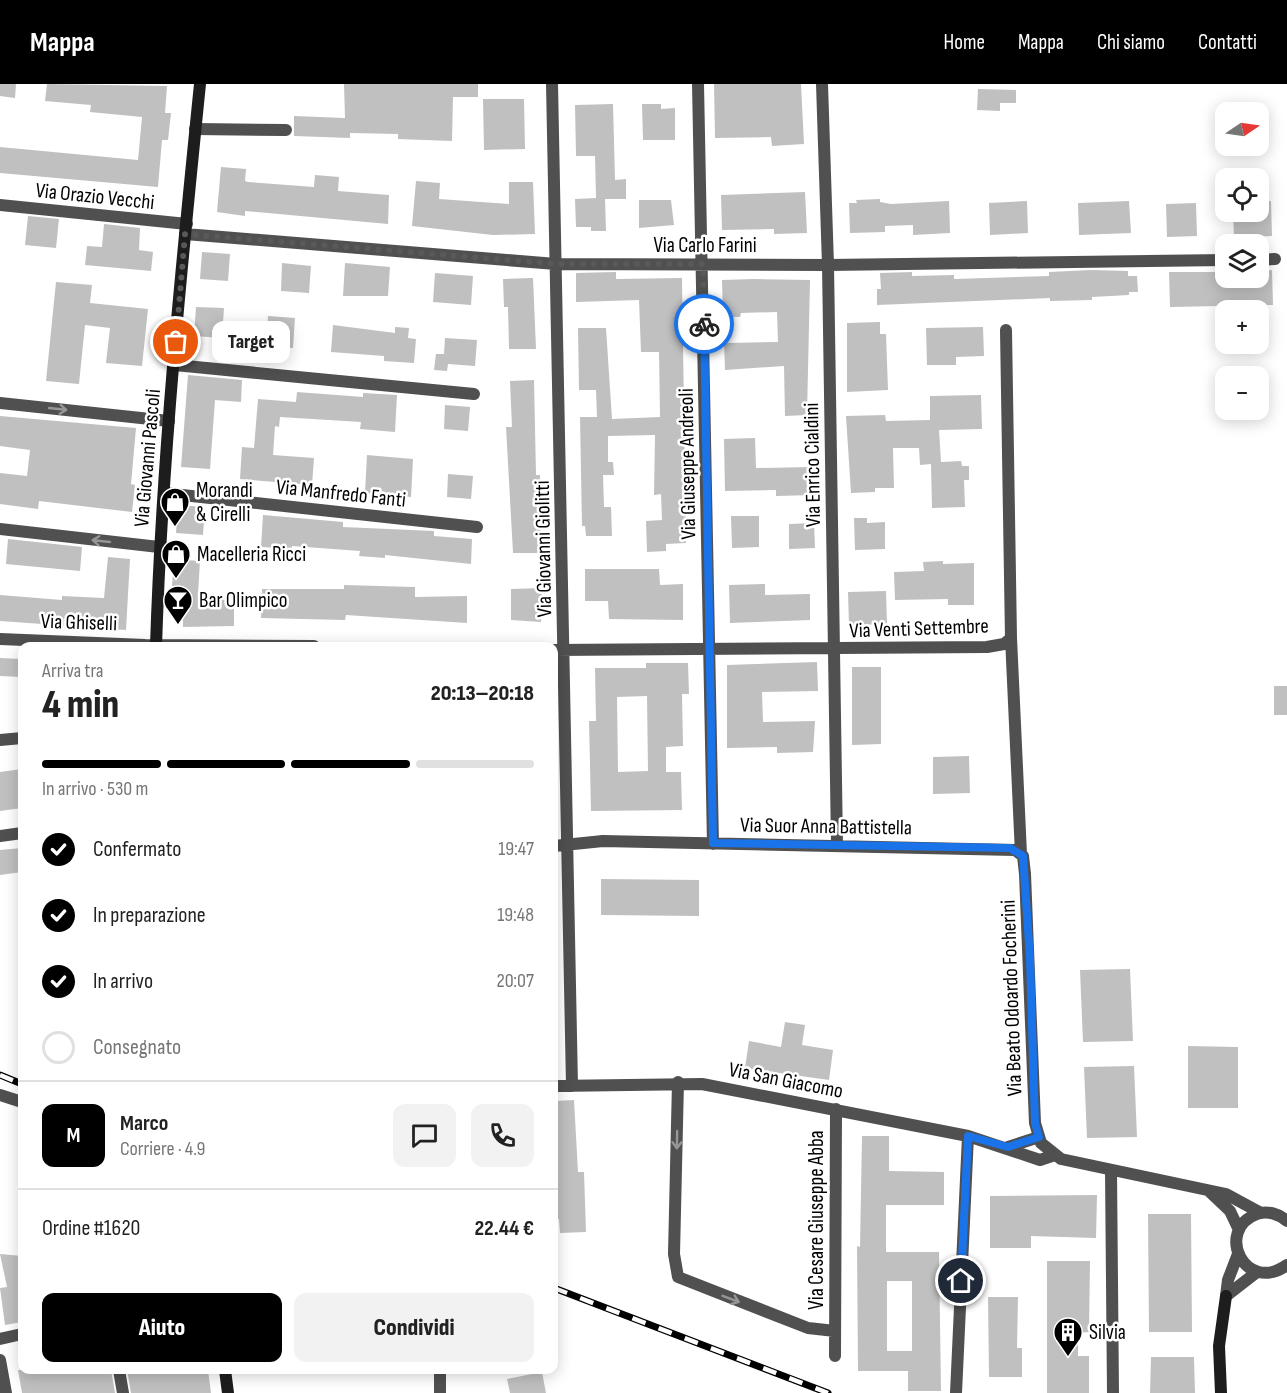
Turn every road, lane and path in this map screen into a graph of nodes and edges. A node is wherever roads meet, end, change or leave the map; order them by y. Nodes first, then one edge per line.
1 (200, 84) edge
2 (552, 84) edge
3 (698, 84) edge
4 (822, 84) edge
5 (195, 129) junction
6 (286, 130) dead end
7 (0, 205) edge
8 (186, 229) junction
9 (1269, 259) edge
10 (1275, 259) dead end
11 (1215, 260) edge
12 (556, 264) junction
13 (703, 264) junction
14 (828, 265) junction
15 (1006, 330) dead end
16 (174, 364) junction
17 (474, 394) dead end
18 (0, 403) edge
19 (169, 421) junction
20 (164, 493) junction
21 (477, 527) dead end
22 (0, 530) edge
23 (159, 547) junction
24 (1011, 638) junction
25 (0, 639) edge
26 (67, 642) edge
27 (156, 642) edge
28 (559, 650) edge
29 (709, 650) junction
30 (834, 650) junction
31 (18, 738) edge
32 (0, 740) edge
33 (18, 834) edge
34 (0, 836) edge
35 (713, 843) junction
36 (567, 844) junction
37 (558, 845) edge
38 (837, 845) junction
39 (1022, 855) junction
40 (678, 1082) junction
41 (558, 1086) edge
42 (572, 1086) junction
43 (0, 1095) edge
44 (18, 1101) edge
45 (836, 1109) junction
46 (968, 1136) junction
47 (1039, 1137) junction
48 (1008, 1147) junction
49 (1055, 1155) junction
50 (1111, 1170) junction
51 (1210, 1192) junction
52 (1261, 1213) junction
53 (1286, 1219) edge
54 (1239, 1230) junction
55 (1238, 1254) junction
56 (1287, 1265) edge
57 (1257, 1272) junction
58 (1226, 1296) junction
59 (835, 1331) junction
60 (18, 1335) edge
61 (0, 1339) edge
62 (835, 1356) dead end
63 (0, 1359) edge
64 (120, 1374) edge
65 (226, 1374) edge
66 (440, 1374) edge
67 (6, 1393) edge
68 (123, 1393) edge
69 (228, 1393) edge
70 (440, 1393) edge
71 (956, 1393) edge
72 (1113, 1393) edge
73 (1221, 1393) edge

1 - 5 street, Via Giovanni Pascoli
2 - 12 street, Via Giovanni Giolitti
3 - 13 street, Via Giuseppe Andreoli
4 - 14 street, Via Enrico Cialdini
5 - 6 street
5 - 8 street, Via Giovanni Pascoli
7 - 8 street, Via Orazio Vecchi
8 - 12 street, Via Carlo Farini
8 - 16 street, Via Giovanni Pascoli
9 - 10 street
11 - 14 street, Via Carlo Farini
12 - 13 street, Via Carlo Farini
12 - 28 street, Via Giovanni Giolitti
13 - 14 street, Via Carlo Farini
13 - 29 street, Via Giuseppe Andreoli
14 - 30 street, Via Enrico Cialdini
15 - 24 street, Via Venti Settembre
16 - 17 street
16 - 19 street, Via Giovanni Pascoli
18 -> 19 street
19 - 20 street, Via Giovanni Pascoli
20 - 21 street, Via Manfredo Fanti
20 - 23 street, Via Giovanni Pascoli
23 -> 22 street
23 - 27 street, Via Giovanni Pascoli
24 - 30 street, Via Venti Settembre
24 - 39 street, Via Beato Odoardo Focherini
25 - 26 street, Via Ghiselli
28 - 29 street, Via Venti Settembre
28 - 36 street, Via Giovanni Giolitti
29 - 30 street, Via Venti Settembre
29 - 35 street, Via Giuseppe Andreoli
30 - 38 street, Via Enrico Cialdini
31 - 32 street
33 - 34 street
35 - 36 street, Via Suor Anna Battistella
35 - 38 street, Via Suor Anna Battistella
36 - 37 street, Via Suor Anna Battistella
36 - 42 street, Via Giovanni Giolitti
38 - 39 street, Via Suor Anna Battistella
39 - 47 street, Via Beato Odoardo Focherini
40 - 42 street, Via San Giacomo
40 - 45 street, Via San Giacomo
40 -> 59 street, Via Cesare Giuseppe Abba
41 - 42 street, Via San Giacomo
43 - 44 street
45 - 46 street, Via San Giacomo
45 - 59 street, Via Cesare Giuseppe Abba
46 - 48 street, Via San Giacomo
46 - 71 street
47 - 48 street
47 - 49 street
48 - 49 street, Via San Giacomo
49 - 50 street, Via San Giacomo
50 - 51 street, Via San Giacomo
50 - 72 street
51 - 52 street, Via San Giacomo
51 - 54 street
52 - 53 street, Via San Giacomo
52 - 54 street
54 - 55 street
55 - 57 street
55 - 58 street
56 - 57 street
57 - 58 street
58 - 73 street
59 - 62 street, Via Cesare Giuseppe Abba
60 - 61 street
63 - 67 street
64 - 68 street
65 - 69 street
66 - 70 street

